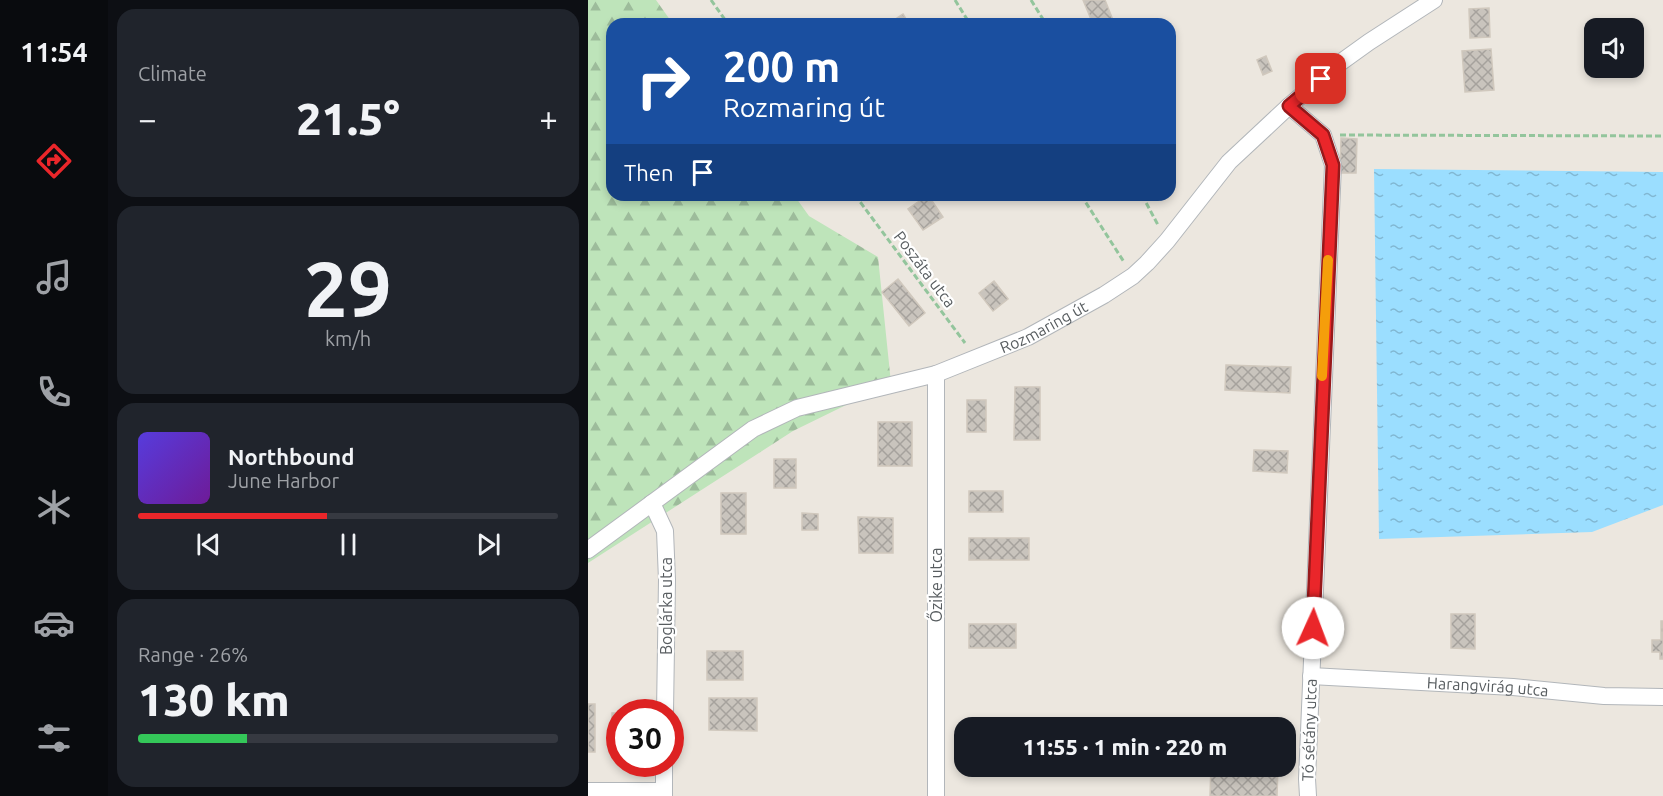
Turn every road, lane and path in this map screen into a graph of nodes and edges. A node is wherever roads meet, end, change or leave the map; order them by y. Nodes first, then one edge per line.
1 (711, 0) edge
2 (955, 0) edge
3 (1031, 0) edge
4 (1434, 0) edge
5 (724, 18) edge
6 (966, 18) edge
7 (1042, 18) edge
8 (1289, 106) junction
9 (1323, 135) junction
10 (1663, 136) edge
11 (859, 201) edge
12 (1085, 201) edge
13 (1145, 201) edge
14 (1167, 241) junction
15 (1133, 276) junction
16 (976, 358) junction
17 (936, 374) junction
18 (652, 503) junction
19 (588, 550) edge
20 (1311, 676) junction
21 (1663, 697) edge
22 (665, 699) edge
23 (664, 777) edge
24 (588, 791) edge
25 (664, 794) edge
26 (936, 796) edge
27 (1308, 796) edge

1 - 5 path
2 - 6 path
3 - 7 path
4 - 8 street, Rozmaring út
8 - 9 street
8 - 14 street, Rozmaring út
9 - 10 path
9 - 20 street, Tó sétány utca
11 - 16 path, Poszáta utca
12 - 15 path
13 - 14 path
14 - 15 street, Rozmaring út
15 - 16 street, Rozmaring út
16 - 17 street, Rozmaring út
17 - 18 street, Rozmaring út
17 - 26 street, Őzike utca
18 - 19 street, Rozmaring út
18 - 22 street, Boglárka utca
20 - 21 street, Harangvirág utca
20 - 27 street, Tó sétány utca
23 - 25 street
24 - 25 street

